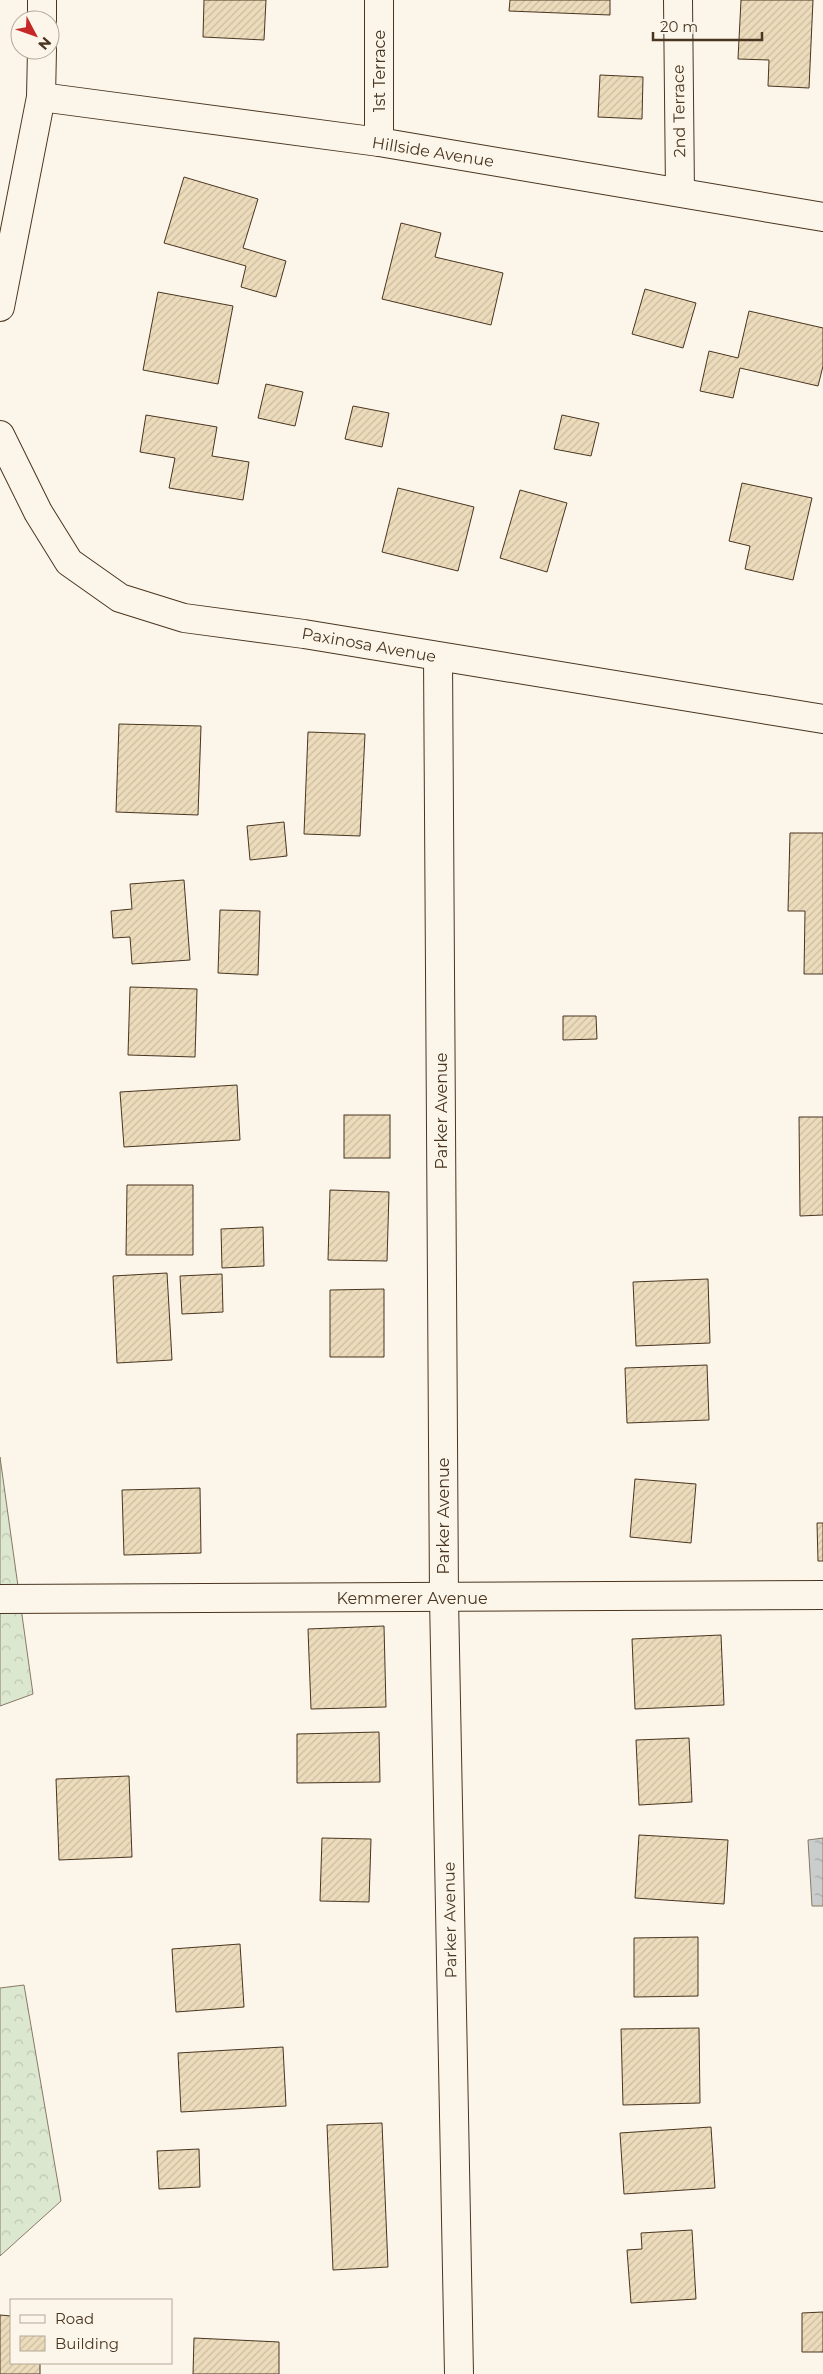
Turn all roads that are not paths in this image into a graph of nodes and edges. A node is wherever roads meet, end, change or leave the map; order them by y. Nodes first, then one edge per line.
1 (379, 0) edge
2 (678, 0) edge
3 (42, 60) edge
4 (41, 97) junction
5 (379, 142) junction
6 (680, 192) junction
7 (9, 216) edge
8 (823, 217) edge
9 (0, 306) edge
10 (0, 435) edge
11 (438, 657) junction
12 (823, 719) edge
13 (823, 1595) edge
14 (444, 1598) junction
15 (0, 1599) edge
16 (459, 2374) edge

1 - 5 street, 1st Terrace
2 - 6 street, 2nd Terrace
3 - 4 street
4 - 5 street, Hillside Avenue
4 - 7 street
5 - 6 street, Hillside Avenue
6 - 8 street, Hillside Avenue
7 - 9 street
10 - 11 street, Paxinosa Avenue
11 - 12 street, Paxinosa Avenue
11 - 14 street, Parker Avenue
13 - 14 street, Kemmerer Avenue
14 - 15 street, Kemmerer Avenue
14 - 16 street, Parker Avenue

